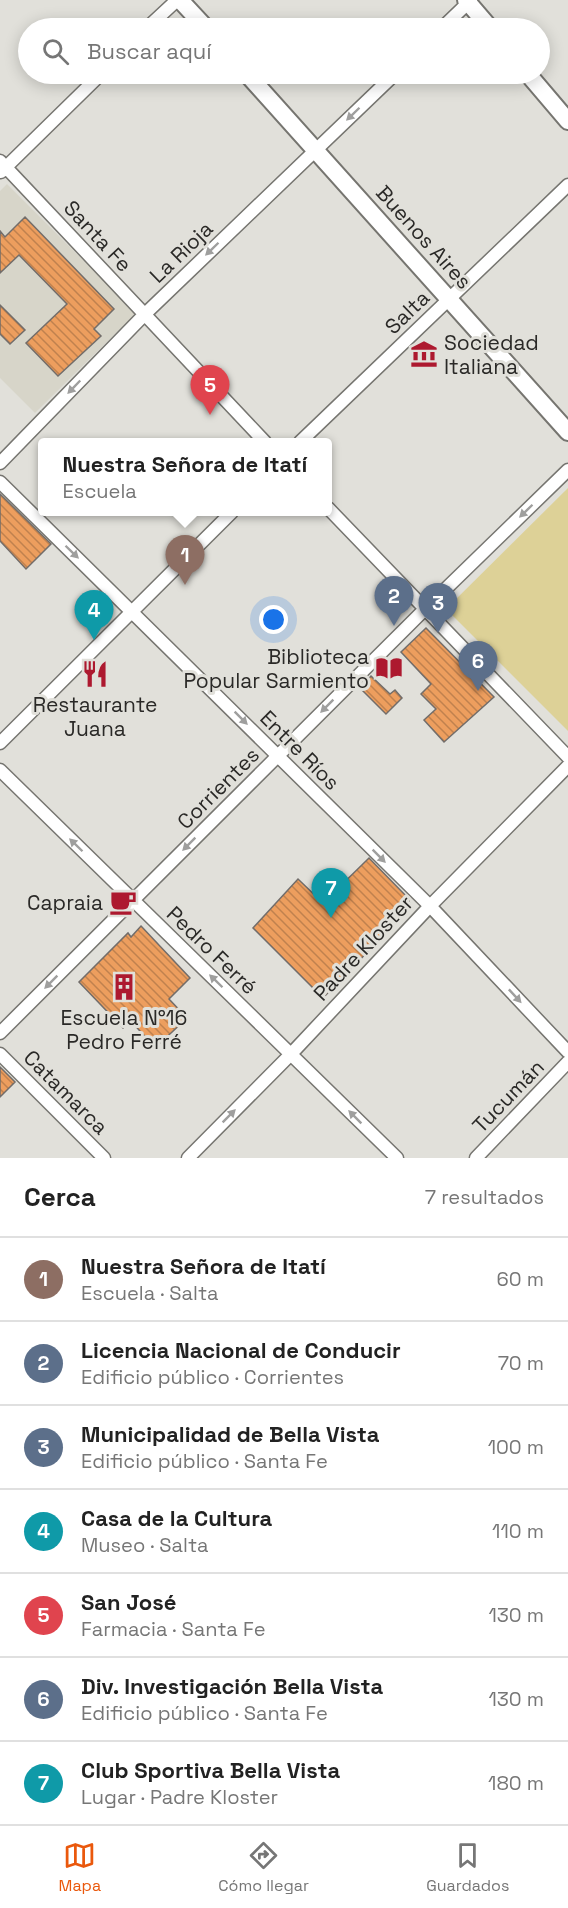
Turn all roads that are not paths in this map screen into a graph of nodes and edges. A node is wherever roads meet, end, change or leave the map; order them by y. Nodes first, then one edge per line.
1 (178, 0) edge
2 (469, 1) edge
3 (158, 18) edge
4 (196, 18) edge
5 (452, 18) edge
6 (482, 18) edge
7 (90, 84) edge
8 (256, 84) edge
9 (384, 84) edge
10 (537, 84) edge
11 (568, 121) edge
12 (316, 149) junction
13 (2, 167) edge
14 (568, 185) edge
15 (449, 298) junction
16 (145, 314) junction
17 (568, 432) edge
18 (261, 438) edge
19 (304, 438) edge
20 (0, 464) edge
21 (568, 470) edge
22 (0, 482) edge
23 (332, 513) edge
24 (228, 516) edge
25 (425, 609) junction
26 (133, 612) junction
27 (0, 743) edge
28 (278, 755) junction
29 (568, 757) edge
30 (568, 766) edge
31 (0, 770) edge
32 (133, 901) junction
33 (430, 906) junction
34 (0, 1034) edge
35 (568, 1052) edge
36 (0, 1054) edge
37 (291, 1054) junction
38 (568, 1062) edge
39 (104, 1158) edge
40 (188, 1158) edge
41 (397, 1158) edge
42 (476, 1158) edge

1 - 3 street
1 - 4 street
2 - 5 street
2 - 6 street
7 - 13 street
8 - 12 street, Buenos Aires
9 -> 12 street, La Rioja
10 - 11 street
12 - 15 street, Buenos Aires
12 -> 16 street, La Rioja
13 - 16 street, Santa Fe
14 - 15 street, Salta
15 - 17 street, Buenos Aires
15 - 19 street, Salta
16 - 18 street, Santa Fe
16 -> 20 street, La Rioja
21 -> 25 street, Corrientes
22 -> 26 street, Entre Ríos
23 - 25 street
24 - 26 street
25 -> 28 street, Corrientes
25 - 29 street
26 - 27 street
26 -> 28 street, Entre Ríos
28 -> 32 street, Corrientes
28 -> 33 street, Entre Ríos
30 - 33 street, Padre Kloster
32 -> 31 street, Pedro Ferré
32 -> 34 street, Corrientes
37 -> 32 street, Pedro Ferré
33 -> 35 street, Entre Ríos
33 - 37 street, Padre Kloster
36 - 39 street, Catamarca
40 -> 37 street, Padre Kloster
41 -> 37 street, Pedro Ferré
38 - 42 street, Tucumán

